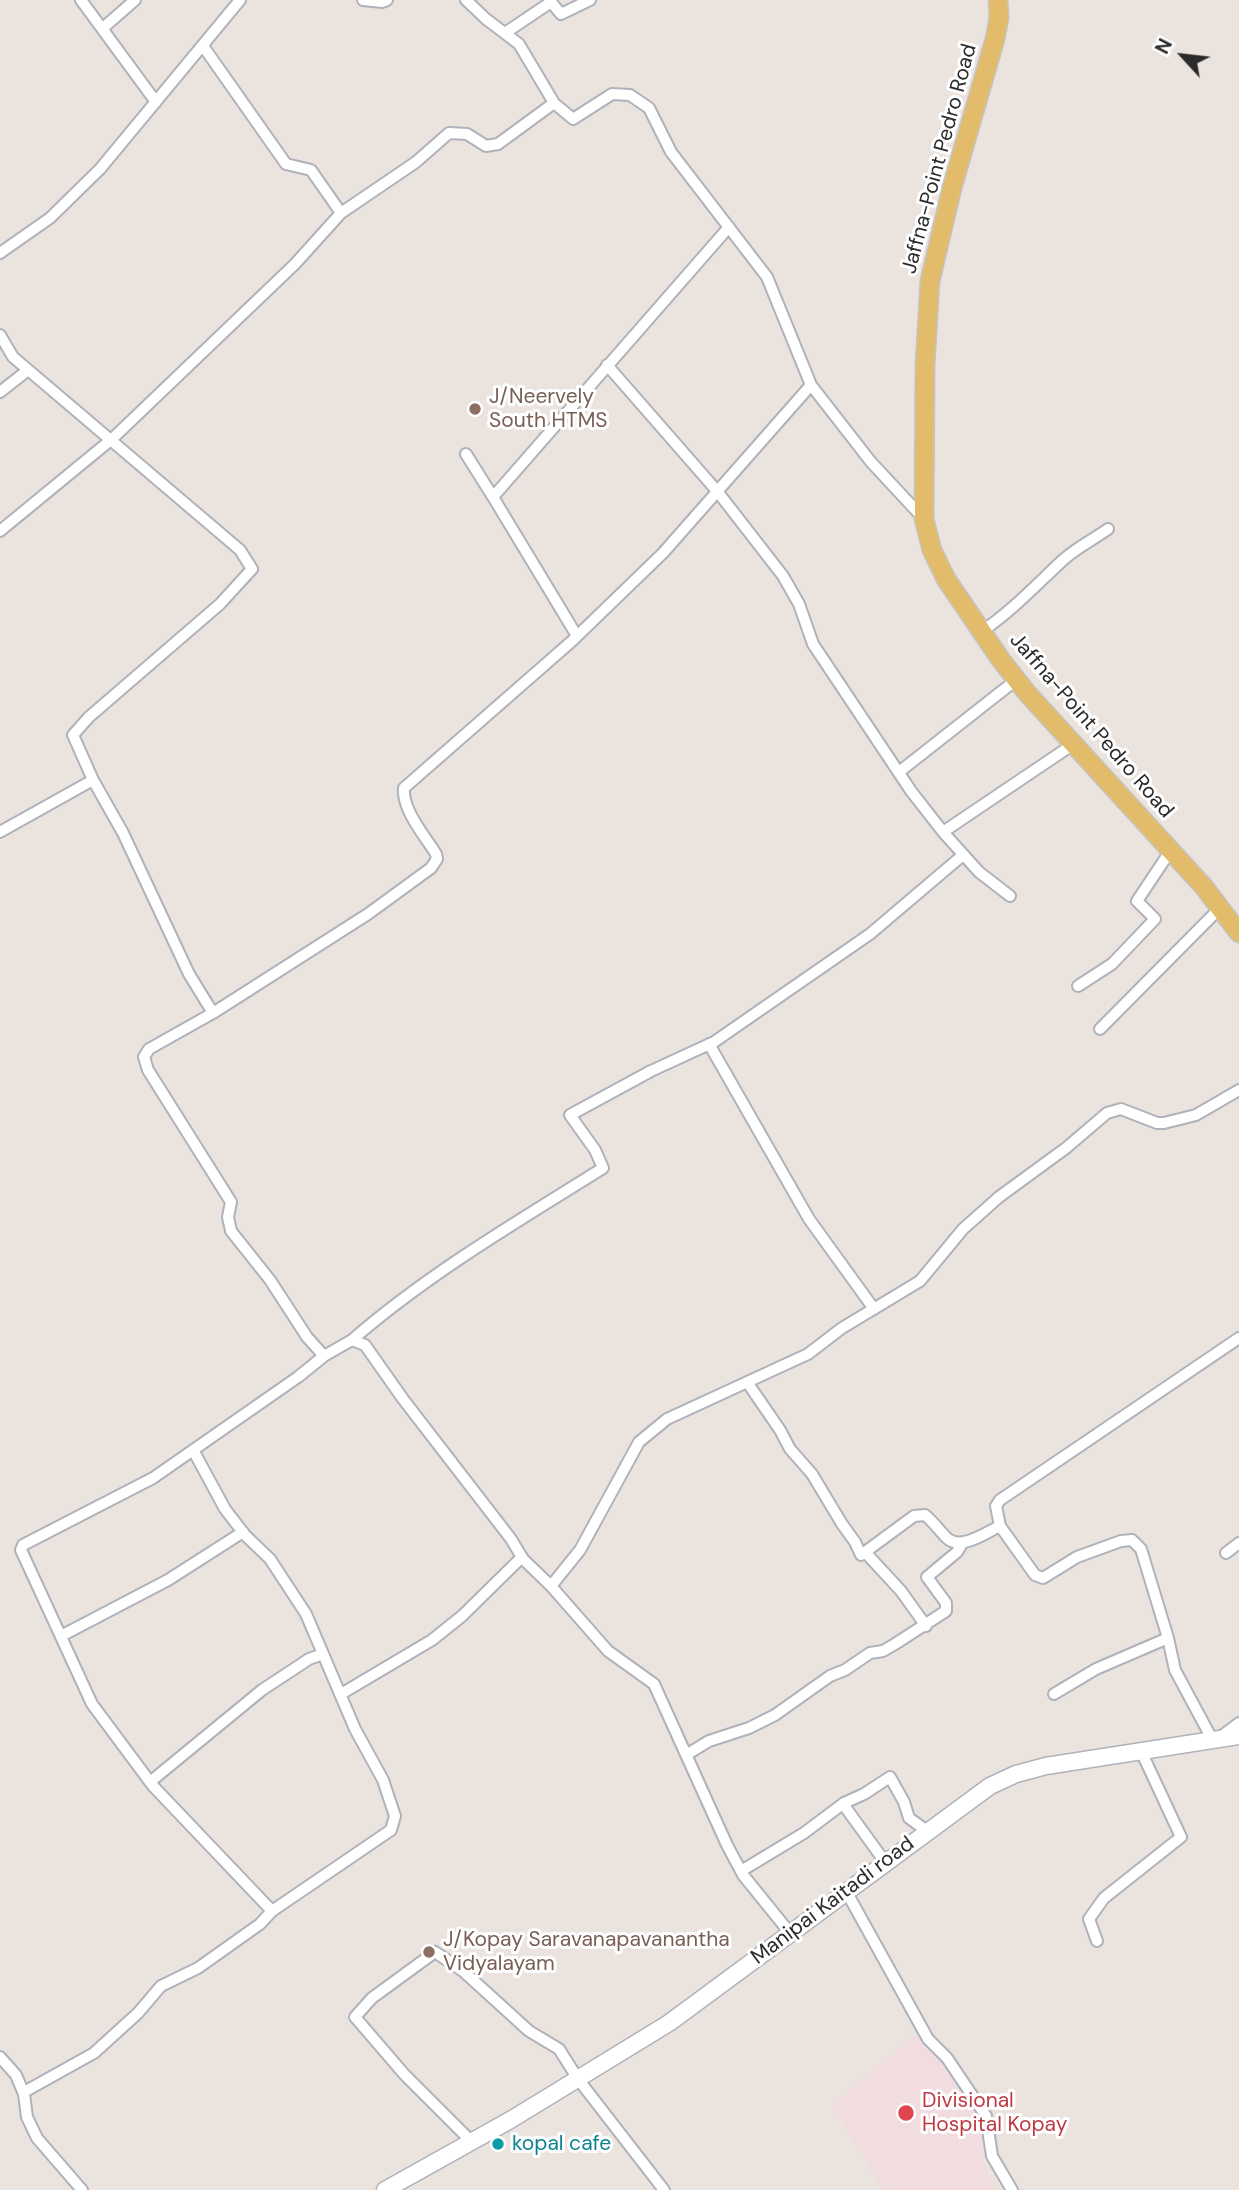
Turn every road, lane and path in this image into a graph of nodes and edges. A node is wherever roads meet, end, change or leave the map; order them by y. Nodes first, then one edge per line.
1 (81, 0) edge
2 (135, 0) edge
3 (240, 0) edge
4 (363, 0) edge
5 (387, 0) edge
6 (466, 0) edge
7 (590, 0) edge
8 (998, 0) edge
9 (103, 29) junction
10 (505, 33) junction
11 (203, 46) junction
12 (156, 102) junction
13 (555, 103) junction
14 (341, 213) junction
15 (729, 227) junction
16 (0, 253) edge
17 (0, 335) edge
18 (607, 365) junction
19 (28, 370) junction
20 (811, 385) junction
21 (0, 392) edge
22 (112, 439) junction
23 (466, 454) dead end
24 (717, 491) junction
25 (493, 497) junction
26 (924, 519) junction
27 (1108, 529) dead end
28 (0, 531) edge
29 (981, 632) junction
30 (577, 636) junction
31 (1016, 680) junction
32 (1074, 743) junction
33 (899, 772) junction
34 (93, 780) junction
35 (0, 832) edge
36 (943, 832) junction
37 (1171, 850) junction
38 (963, 855) junction
39 (1010, 896) dead end
40 (1220, 908) junction
41 (1239, 933) edge
42 (1078, 986) dead end
43 (213, 1013) junction
44 (1100, 1029) dead end
45 (709, 1044) junction
46 (1239, 1090) edge
47 (874, 1309) junction
48 (1239, 1338) edge
49 (352, 1340) junction
50 (324, 1356) junction
51 (747, 1382) junction
52 (194, 1450) junction
53 (1000, 1526) junction
54 (243, 1532) junction
55 (963, 1542) junction
56 (1239, 1544) edge
57 (865, 1552) junction
58 (1226, 1553) dead end
59 (522, 1557) junction
60 (551, 1586) junction
61 (926, 1626) junction
62 (61, 1636) junction
63 (1168, 1639) junction
64 (323, 1654) junction
65 (1054, 1694) dead end
66 (341, 1695) junction
67 (1239, 1723) edge
68 (1239, 1736) edge
69 (1216, 1739) junction
70 (1141, 1751) junction
71 (686, 1755) junction
72 (150, 1782) junction
73 (843, 1804) junction
74 (927, 1831) junction
75 (885, 1862) junction
76 (741, 1871) junction
77 (846, 1891) junction
78 (271, 1911) junction
79 (790, 1933) junction
80 (1097, 1941) dead end
81 (0, 2057) edge
82 (578, 2079) junction
83 (24, 2092) junction
84 (472, 2142) junction
85 (82, 2190) edge
86 (385, 2190) edge
87 (664, 2190) edge
88 (1012, 2190) edge

1 - 9 street
2 - 9 street
3 - 11 street
4 - 5 street
6 - 10 street
7 - 10 street
8 - 26 main road, Jaffna-Point Pedro Road
9 - 12 street
10 - 13 street
11 - 12 street
11 - 14 street
12 - 16 street
13 - 14 street
13 - 15 street
14 - 22 street
15 - 18 street
15 - 20 street
17 - 19 street
18 - 24 street
18 - 25 street
19 - 21 street
19 - 22 street
20 - 24 street
20 - 26 street
22 - 28 street
22 - 34 street
23 - 25 street
24 - 30 street
24 - 33 street
25 - 30 street
26 - 29 main road, Jaffna-Point Pedro Road
27 - 29 street
29 - 31 main road, Jaffna-Point Pedro Road
30 - 43 street
31 - 32 main road, Jaffna-Point Pedro Road
31 - 33 street
32 - 36 street
32 - 37 main road, Jaffna-Point Pedro Road
33 - 36 street
34 - 35 street
34 - 43 street
36 - 38 street
37 - 40 main road, Jaffna-Point Pedro Road
37 - 42 street
38 - 39 street
38 - 45 street
40 - 41 main road, Jaffna-Point Pedro Road
40 - 44 street
43 - 50 street
45 - 47 street
45 - 49 street
46 - 47 street
47 - 51 street
48 - 53 street
49 - 50 street
49 - 59 street
50 - 52 street
51 - 57 street
51 - 60 street
52 - 54 street
52 - 62 street
53 - 55 street
53 - 63 street
54 - 62 street
54 - 64 street
55 - 57 street
55 - 61 street
56 - 58 street
57 - 61 street
59 - 60 street
59 - 66 street
60 - 71 street
61 - 71 street
62 - 72 street
63 - 65 street
63 - 69 street
64 - 66 street
64 - 72 street
66 - 78 street
67 - 69 street
68 - 69 main road, Manipai Kaitadi road
69 - 70 main road, Manipai Kaitadi road
70 - 74 main road, Manipai Kaitadi road
70 - 80 street
71 - 76 street
72 - 78 street
73 - 74 street
73 - 75 street
73 - 76 street
74 - 75 main road, Manipai Kaitadi road
75 - 77 main road, Manipai Kaitadi road
76 - 79 street
77 - 79 main road, Manipai Kaitadi road
77 - 88 street
78 - 83 street
79 - 82 main road, Manipai Kaitadi road
81 - 83 street
82 - 84 main road, Manipai Kaitadi road
82 - 84 street
82 - 87 street
83 - 85 street
84 - 86 main road, Manipai Kaitadi road

